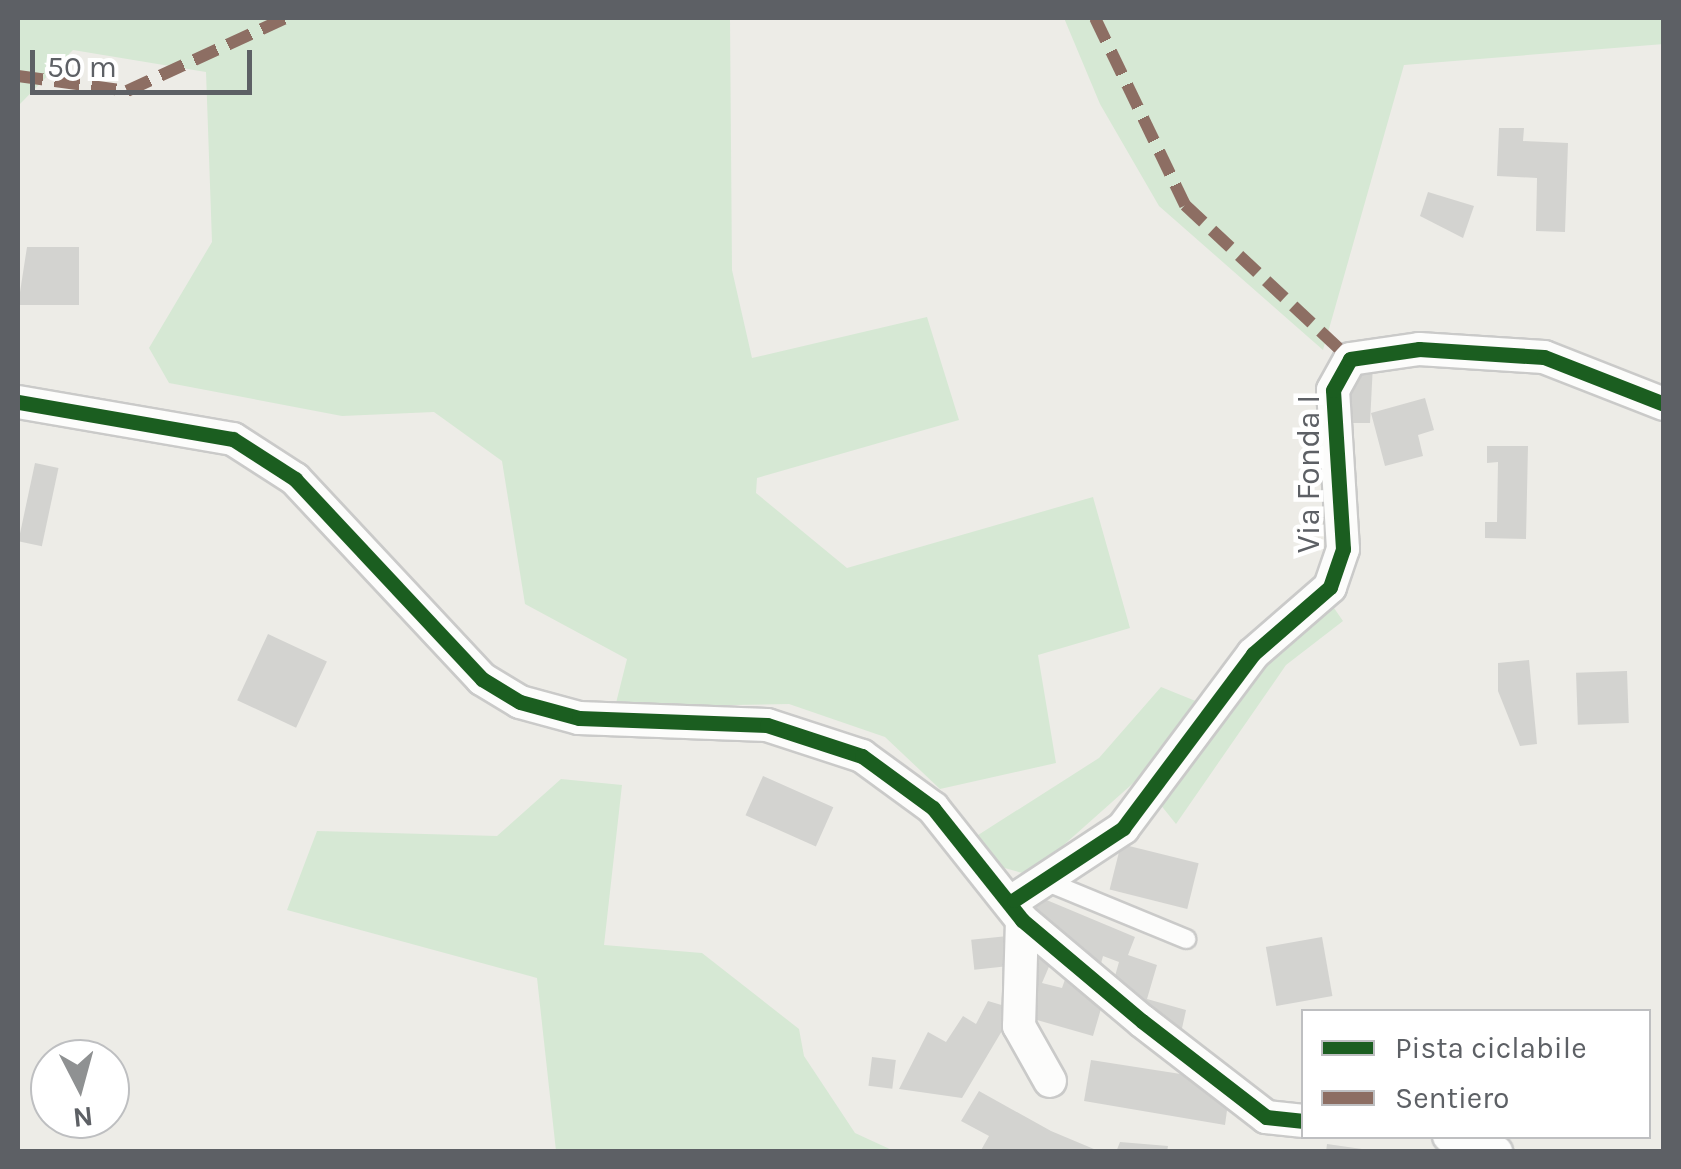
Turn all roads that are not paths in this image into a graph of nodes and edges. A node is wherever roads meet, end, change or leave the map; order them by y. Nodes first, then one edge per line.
1 (18, 402) edge
2 (1664, 404) edge
3 (1043, 880) junction
4 (1018, 910) junction
5 (1186, 940) dead end
6 (1050, 1081) dead end
7 (1301, 1121) edge
8 (1458, 1139) edge
9 (1496, 1152) edge

1 - 4 street
2 - 3 street, Via Fonda I
3 - 4 street, Via Fonda I
3 - 5 lane
4 - 6 street
4 - 7 street
8 - 9 street

